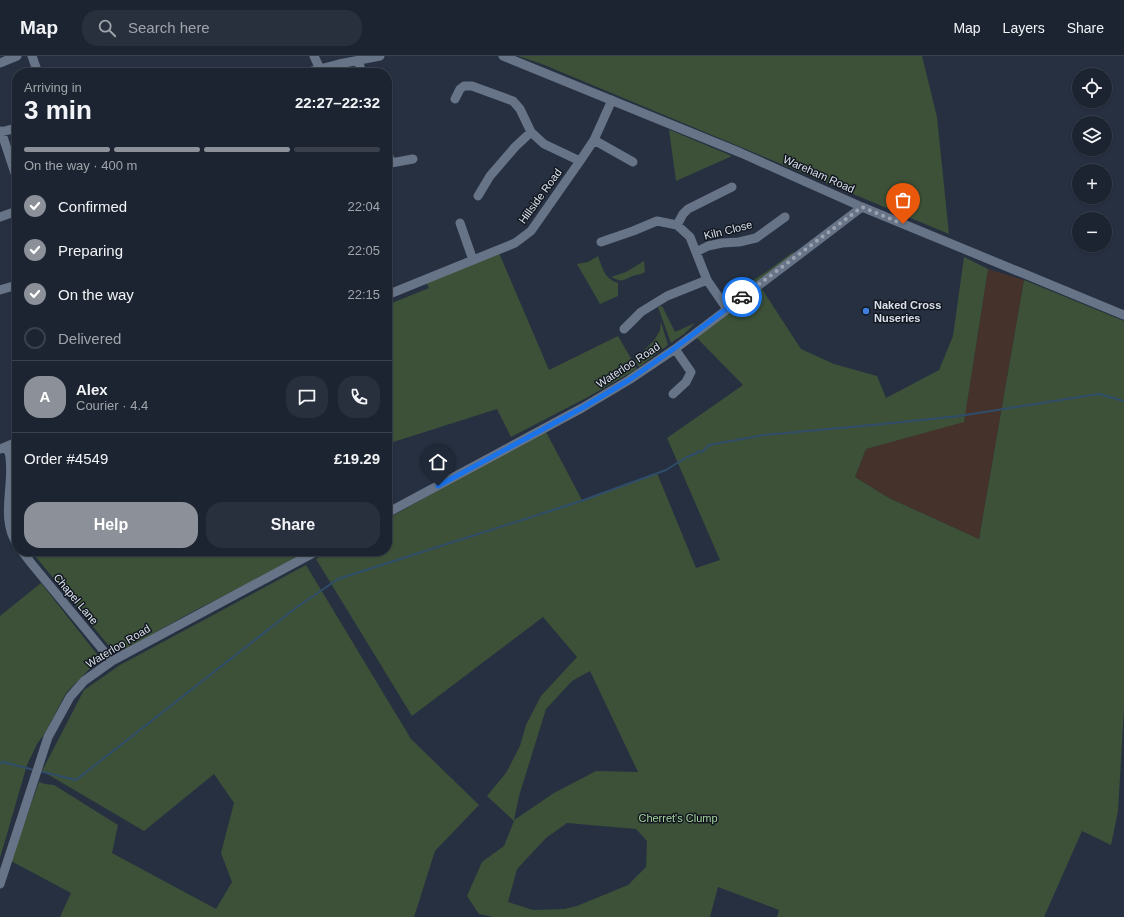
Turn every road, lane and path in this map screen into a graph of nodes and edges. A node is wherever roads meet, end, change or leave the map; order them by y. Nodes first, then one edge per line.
1 (17, 56) edge
2 (32, 56) edge
3 (314, 56) edge
4 (380, 56) edge
5 (503, 56) edge
6 (358, 60) junction
7 (0, 63) edge
8 (36, 68) edge
9 (320, 68) edge
10 (331, 68) edge
11 (360, 68) edge
12 (455, 99) dead end
13 (612, 100) junction
14 (12, 129) edge
15 (0, 131) edge
16 (531, 132) junction
17 (594, 140) junction
18 (413, 158) dead end
19 (580, 161) junction
20 (633, 162) dead end
21 (392, 163) edge
22 (12, 165) edge
23 (732, 188) dead end
24 (478, 196) dead end
25 (862, 207) junction
26 (12, 213) edge
27 (0, 217) edge
28 (785, 217) dead end
29 (460, 223) dead end
30 (676, 225) junction
31 (601, 242) dead end
32 (696, 252) junction
33 (473, 260) junction
34 (707, 280) junction
35 (12, 286) edge
36 (0, 290) edge
37 (392, 293) edge
38 (727, 308) junction
39 (1124, 315) edge
40 (624, 329) dead end
41 (675, 348) junction
42 (673, 394) dead end
43 (3, 448) edge
44 (12, 499) edge
45 (392, 510) edge
46 (4, 513) edge
47 (12, 532) edge
48 (26, 556) edge
49 (308, 556) edge
50 (112, 661) junction
51 (0, 884) edge

1 - 7 street
2 - 8 street
3 - 9 street
4 - 6 street
5 - 13 street, Wareham Road
6 - 10 street
6 - 11 street
12 - 16 street
13 - 17 street, Hillside Road
13 - 25 street, Wareham Road
14 - 15 street
15 - 22 street
16 - 19 street
16 - 24 street
17 - 19 street, Hillside Road
17 - 20 street
18 - 21 street
19 - 33 street, Hillside Road
23 - 30 street
25 - 38 street, Waterloo Road
25 - 39 street, Wareham Road
26 - 27 street
28 - 32 street, Kiln Close
29 - 33 street
30 - 31 street
30 - 32 street
32 - 34 street
33 - 37 street, Hillside Road
34 - 38 street
34 - 40 street
35 - 36 street
38 - 41 street, Waterloo Road
41 - 42 street
41 - 45 street, Waterloo Road
43 - 44 street
44 - 46 street
46 - 47 street
48 - 50 street, Chapel Lane
49 - 50 street, Waterloo Road
50 - 51 street, Waterloo Road

